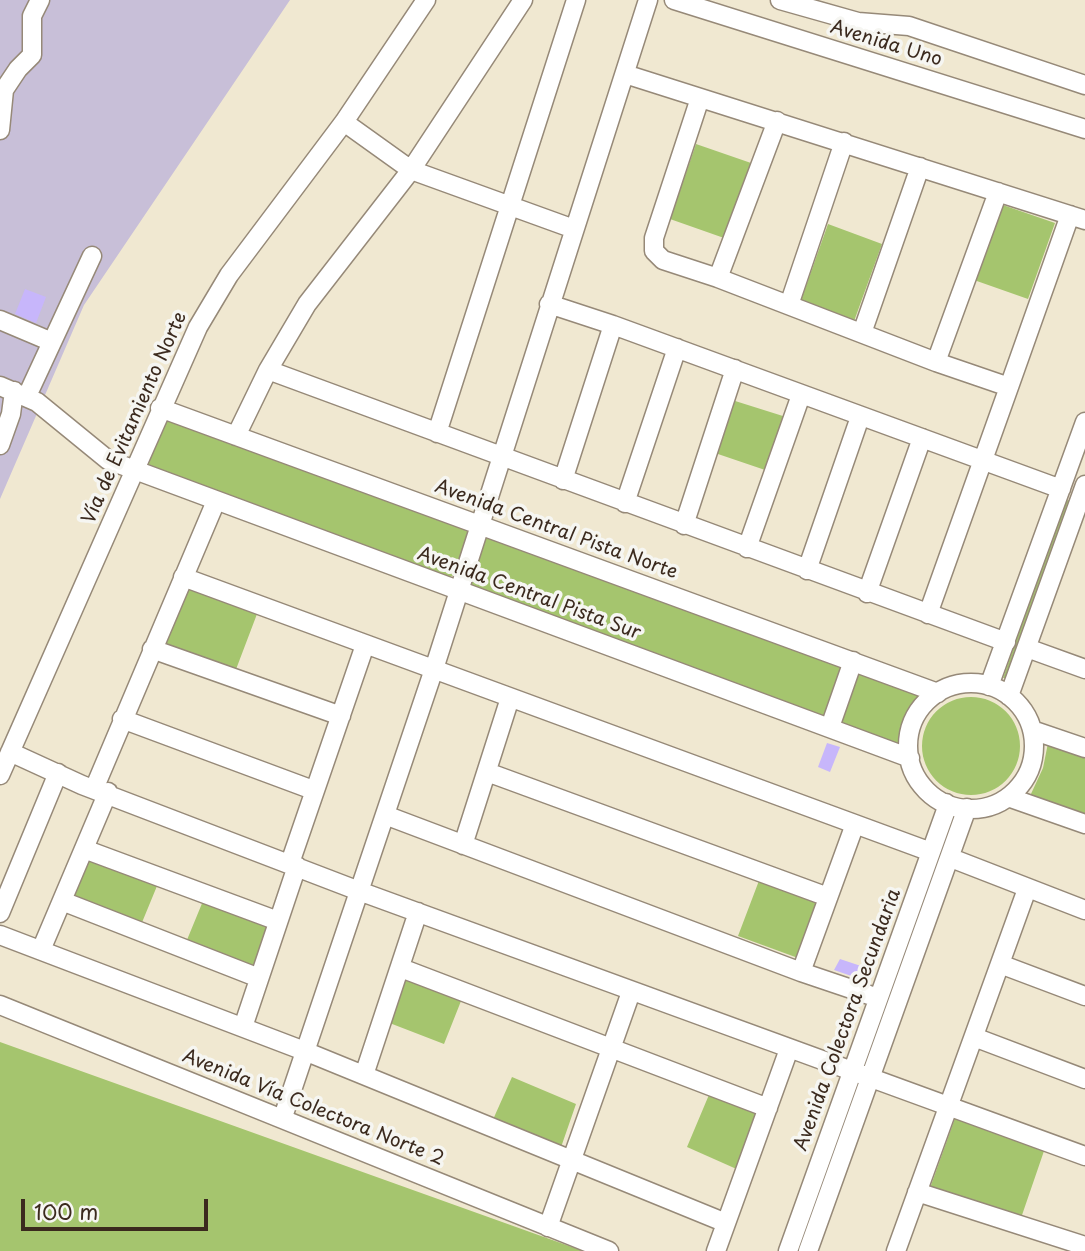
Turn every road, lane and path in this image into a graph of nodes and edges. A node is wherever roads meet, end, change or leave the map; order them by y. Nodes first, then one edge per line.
1 (40, 0) edge
2 (426, 0) edge
3 (523, 0) edge
4 (576, 0) edge
5 (648, 0) edge
6 (674, 0) edge
7 (780, 0) edge
8 (625, 75) junction
9 (1085, 86) edge
10 (700, 98) junction
11 (777, 121) junction
12 (344, 122) junction
13 (1085, 129) edge
14 (0, 130) edge
15 (844, 142) junction
16 (920, 167) junction
17 (411, 170) junction
18 (998, 192) junction
19 (510, 208) junction
20 (1077, 217) edge
21 (574, 229) junction
22 (92, 256) dead end
23 (718, 278) junction
24 (549, 304) junction
25 (789, 305) junction
26 (0, 320) edge
27 (613, 325) junction
28 (862, 333) junction
29 (52, 341) junction
30 (677, 348) junction
31 (936, 362) junction
32 (735, 369) junction
33 (268, 370) junction
34 (1009, 387) junction
35 (13, 391) edge
36 (801, 395) junction
37 (160, 408) junction
38 (860, 417) junction
39 (1083, 431) edge
40 (437, 432) junction
41 (236, 436) junction
42 (922, 438) junction
43 (0, 445) edge
44 (500, 455) junction
45 (984, 461) junction
46 (134, 470) junction
47 (562, 480) junction
48 (1085, 485) edge
49 (1061, 489) junction
50 (216, 501) junction
51 (625, 503) junction
52 (479, 524) junction
53 (684, 525) junction
54 (747, 548) junction
55 (807, 570) junction
56 (183, 577) junction
57 (458, 591) junction
58 (867, 593) junction
59 (928, 614) junction
60 (1006, 642) junction
61 (365, 645) junction
62 (1027, 648) junction
63 (152, 649) junction
64 (853, 661) junction
65 (1085, 668) edge
66 (434, 669) junction
67 (989, 686) junction
68 (938, 693) junction
69 (1009, 696) junction
70 (510, 698) junction
71 (341, 716) junction
72 (122, 719) junction
73 (830, 727) junction
74 (1032, 730) junction
75 (1085, 748) edge
76 (10, 752) junction
77 (910, 758) junction
78 (487, 772) junction
79 (58, 773) junction
80 (0, 775) edge
81 (313, 790) junction
82 (101, 791) junction
83 (1008, 797) junction
84 (946, 803) junction
85 (967, 808) junction
86 (385, 814) junction
87 (855, 824) junction
88 (1085, 824) edge
89 (463, 845) junction
90 (84, 849) junction
91 (931, 852) junction
92 (951, 858) junction
93 (293, 865) junction
94 (1027, 889) junction
95 (359, 891) junction
96 (828, 897) junction
97 (62, 901) junction
98 (1085, 910) edge
99 (418, 912) junction
100 (0, 913) edge
101 (278, 921) junction
102 (0, 935) edge
103 (41, 950) junction
104 (1000, 964) junction
105 (401, 968) junction
106 (801, 972) junction
107 (259, 978) junction
108 (631, 992) junction
109 (1085, 996) edge
110 (878, 998) junction
111 (0, 1005) edge
112 (243, 1027) junction
113 (974, 1037) junction
114 (612, 1049) junction
115 (789, 1049) junction
116 (307, 1052) junction
117 (852, 1069) junction
118 (364, 1075) junction
119 (872, 1076) junction
120 (1085, 1079) edge
121 (949, 1105) junction
122 (768, 1108) junction
123 (283, 1117) junction
124 (1085, 1156) edge
125 (573, 1162) junction
126 (917, 1192) junction
127 (726, 1223) junction
128 (548, 1227) junction
129 (1085, 1246) edge
130 (609, 1251) edge
131 (716, 1251) edge
132 (788, 1251) edge
133 (808, 1251) edge
134 (896, 1251) edge

1 - 14 street
2 - 12 street, Vía de Evitamiento Norte
3 - 17 street
4 - 19 street
5 - 8 street
6 - 13 street, Avenida Uno
7 - 9 street
8 - 10 street
8 - 21 street
10 - 11 street
10 - 23 street
11 - 15 street
11 - 23 street
12 - 17 street
12 - 37 street, Vía de Evitamiento Norte
15 - 16 street
15 - 25 street
16 - 18 street
16 - 28 street
17 - 19 street
17 - 33 street
18 - 20 street
18 - 31 street
19 - 21 street
19 - 40 street
20 - 34 street
21 - 24 street
22 - 29 street
23 - 25 street
24 - 27 street
24 - 44 street
25 - 28 street
26 - 29 street
27 - 30 street
27 - 47 street
28 - 31 street
29 - 35 street
30 - 32 street
30 - 51 street
31 - 34 street
32 - 36 street
32 - 53 street
33 - 40 street
33 - 41 street
34 - 45 street
35 - 43 street
35 - 46 street, Avenida Central Pista Sur
36 - 38 street
36 - 54 street
37 - 41 street, Avenida Central Pista Norte
37 - 46 street, Vía de Evitamiento Norte
38 - 42 street
38 - 55 street
39 - 49 street
40 - 44 street
41 - 52 street, Avenida Central Pista Norte
42 - 45 street
42 - 58 street
44 - 47 street
44 - 52 street
45 - 49 street
45 - 59 street
46 - 50 street, Avenida Central Pista Sur
46 - 76 street, Vía de Evitamiento Norte
47 - 51 street
48 - 62 street
49 - 60 street
50 - 56 street
50 - 57 street, Avenida Central Pista Sur
51 - 53 street
52 - 57 street
52 - 64 street, Avenida Central Pista Norte
53 - 54 street
54 - 55 street
55 - 58 street
56 - 61 street
56 - 63 street
57 - 66 street
57 - 73 street, Avenida Central Pista Sur
58 - 59 street
59 - 60 street
60 - 67 street
61 - 66 street
61 - 71 street
62 - 65 street
62 - 69 street
63 - 71 street
63 - 72 street
64 - 68 street, Avenida Central Pista Norte
64 - 73 street
66 - 70 street
66 - 86 street
67 - 68 street
67 - 69 street
68 - 77 street
69 - 74 street
70 - 78 street
70 - 87 street
71 - 81 street
72 - 81 street
72 - 82 street
73 - 77 street, Avenida Central Pista Sur
74 - 75 street
74 - 83 street
76 - 79 street
76 - 80 street, Vía de Evitamiento Norte
77 - 84 street
78 - 89 street
78 - 96 street
79 - 82 street
79 - 100 street
81 - 93 street
82 - 90 street
82 - 93 street
83 - 85 street
83 - 88 street
84 - 85 street
84 - 91 street, Avenida Colectora Secundaria
85 - 92 street
86 - 89 street
86 - 95 street
87 - 91 street
87 - 96 street
89 - 106 street
90 - 97 street
90 - 101 street
91 - 110 street, Avenida Colectora Secundaria
92 - 94 street
92 - 119 street
93 - 95 street
93 - 101 street
94 - 98 street
94 - 104 street
95 - 99 street
95 - 116 street
96 - 106 street
97 - 103 street
97 - 107 street
99 - 105 street
99 - 108 street
101 - 107 street
102 - 103 street
103 - 112 street
104 - 109 street
104 - 113 street
105 - 114 street
105 - 118 street
106 - 110 street
107 - 112 street
108 - 114 street
108 - 115 street
110 - 117 street, Avenida Colectora Secundaria
111 - 123 street, Avenida Vía Colectora Norte 2
112 - 116 street
113 - 120 street
113 - 121 street
114 - 122 street
114 - 125 street
115 - 117 street
115 - 122 street
116 - 118 street
116 - 123 street
117 - 119 street
117 - 132 street, Avenida Colectora Secundaria
118 - 125 street
119 - 121 street
119 - 133 street
121 - 124 street
121 - 126 street
122 - 127 street
123 - 128 street, Avenida Vía Colectora Norte 2
125 - 127 street
125 - 128 street
126 - 129 street
126 - 134 street
127 - 131 street
128 - 130 street, Avenida Vía Colectora Norte 2

